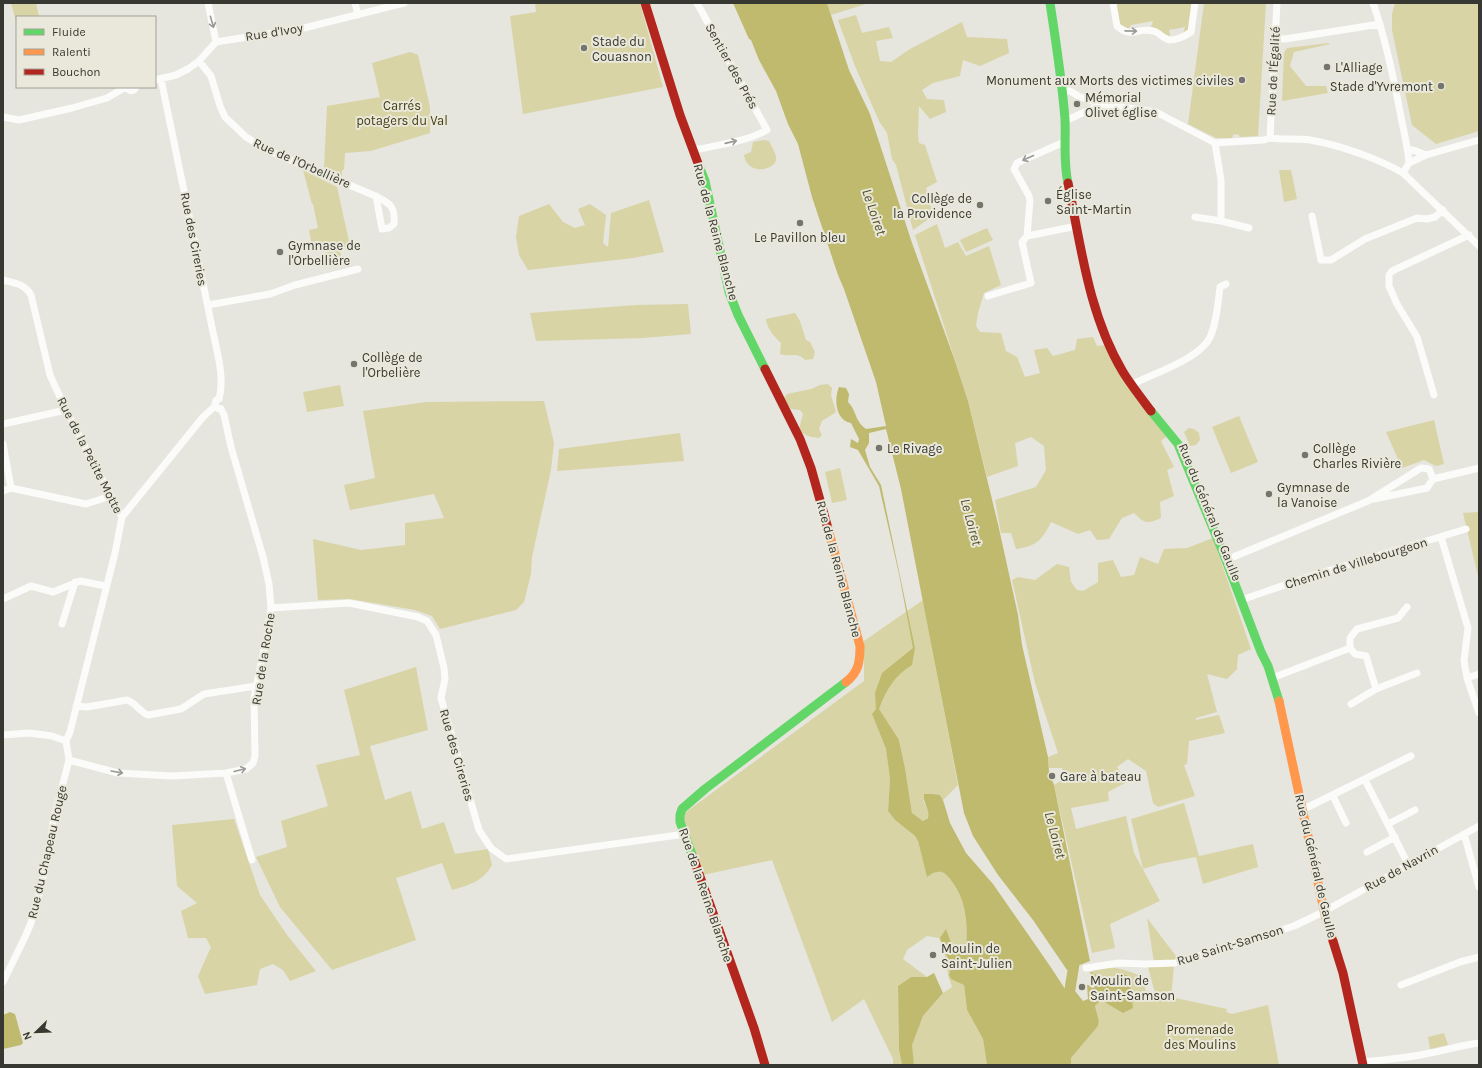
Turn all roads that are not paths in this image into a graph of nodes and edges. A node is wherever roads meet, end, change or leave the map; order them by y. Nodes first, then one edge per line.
1 (208, 3) edge
2 (355, 3) edge
3 (404, 3) edge
4 (645, 3) edge
5 (698, 3) edge
6 (1050, 3) edge
7 (1113, 3) edge
8 (1195, 3) edge
9 (1277, 3) edge
10 (1373, 3) edge
11 (358, 15) junction
12 (1380, 24) junction
13 (1275, 38) junction
14 (216, 42) junction
15 (199, 61) junction
16 (158, 80) edge
17 (124, 88) edge
18 (127, 88) edge
19 (136, 88) edge
20 (1063, 92) junction
21 (1102, 104) junction
22 (3, 117) edge
23 (1065, 121) junction
24 (1270, 138) junction
25 (1479, 140) edge
26 (1064, 142) junction
27 (1215, 142) junction
28 (1407, 149) junction
29 (694, 150) junction
30 (1426, 155) junction
31 (1409, 163) junction
32 (1403, 173) junction
33 (376, 196) dead end
34 (1443, 210) junction
35 (1312, 216) dead end
36 (1196, 217) dead end
37 (1221, 221) junction
38 (1077, 226) junction
39 (1249, 228) dead end
40 (1469, 235) junction
41 (1027, 236) junction
42 (1479, 246) edge
43 (358, 269) dead end
44 (3, 280) edge
45 (1226, 284) dead end
46 (988, 296) dead end
47 (208, 305) junction
48 (1134, 385) junction
49 (1434, 395) dead end
50 (219, 404) junction
51 (66, 410) junction
52 (3, 424) edge
53 (3, 444) edge
54 (1479, 468) edge
55 (1433, 478) junction
56 (11, 488) junction
57 (3, 491) edge
58 (111, 496) junction
59 (1368, 500) junction
60 (122, 517) junction
61 (1466, 529) dead end
62 (1441, 537) junction
63 (263, 557) joint
64 (1228, 559) junction
65 (75, 582) junction
66 (106, 586) junction
67 (3, 599) edge
68 (1243, 599) junction
69 (1407, 606) dead end
70 (271, 608) junction
71 (62, 624) dead end
72 (1350, 648) junction
73 (1417, 673) dead end
74 (1479, 674) edge
75 (1272, 678) junction
76 (1467, 678) junction
77 (256, 686) junction
78 (1376, 689) junction
79 (1351, 704) dead end
80 (76, 706) junction
81 (1479, 713) edge
82 (3, 735) edge
83 (66, 741) junction
84 (1411, 756) dead end
85 (68, 760) junction
86 (226, 773) junction
87 (1365, 780) junction
88 (1333, 796) junction
89 (1308, 807) dead end
90 (1415, 810) dead end
91 (1346, 823) dead end
92 (1388, 824) junction
93 (1479, 826) edge
94 (685, 834) junction
95 (1464, 834) junction
96 (1395, 837) junction
97 (1367, 852) dead end
98 (252, 860) dead end
99 (1408, 864) junction
100 (1479, 887) edge
101 (1324, 911) junction
102 (1479, 957) edge
103 (1086, 968) dead end
104 (3, 982) edge
105 (1401, 985) dead end
106 (1479, 1043) edge
107 (1362, 1063) edge
108 (765, 1065) edge

1 -> 14 street
2 - 11 street
3 - 11 street, Rue d'Ivoy
4 - 29 street, Rue de la Reine Blanche
29 -> 5 street, Sentier des Prés
6 - 20 street, Rue du Général de Gaulle
7 -> 8 street
9 - 13 street, Rue de l'Égalité
10 - 12 street
11 - 14 street, Rue d'Ivoy
12 - 13 street
12 - 28 street
13 - 24 street, Rue de l'Égalité
14 - 15 street
15 - 16 street
15 - 33 street, Rue de l'Orbellière
16 - 47 street, Rue des Cireries
17 - 22 street
18 - 19 street
20 - 21 street
20 - 23 street, Rue du Général de Gaulle
21 - 23 street
21 - 27 street
23 - 26 street, Rue du Général de Gaulle
24 - 27 street
24 - 32 street
25 - 30 street
26 - 38 street, Rue du Général de Gaulle
26 -> 41 street
27 - 37 street
28 - 30 street
28 - 31 street
29 - 94 street, Rue de la Reine Blanche
30 - 31 street
31 - 32 street
32 - 34 street
34 - 35 street
34 - 40 street
36 - 37 street
37 - 39 street
38 - 41 street
38 - 48 street, Rue du Général de Gaulle
40 - 42 street
40 - 49 street
41 - 46 street
43 - 47 street
44 - 51 street, Rue de la Petite Motte
45 - 48 street
47 - 50 street, Rue des Cireries
48 - 64 street, Rue du Général de Gaulle
50 - 60 street
50 - 63 street, Rue des Cireries
51 - 52 street
51 - 58 street, Rue de la Petite Motte
53 - 56 street
54 - 55 street
55 - 59 street
55 - 59 street
56 - 57 street
56 - 58 street
58 - 60 street, Rue de la Petite Motte
59 - 64 street
60 - 66 street, Rue de la Petite Motte
61 - 62 street, Chemin de Villebourgeon
62 - 68 street, Chemin de Villebourgeon
62 - 76 street
63 - 70 street, Rue de la Roche
64 - 68 street, Rue du Général de Gaulle
65 - 66 street
65 - 67 street
65 - 71 street
66 - 80 street, Rue de la Petite Motte
68 - 75 street, Rue du Général de Gaulle
69 - 72 street
70 - 77 street, Rue de la Roche
70 - 94 street, Rue des Cireries
72 - 75 street
72 - 78 street
73 - 78 street
74 - 76 street
75 - 101 street, Rue du Général de Gaulle
76 - 81 street
77 - 80 street
86 -> 77 street, Rue de la Roche
78 - 79 street
80 - 83 street, Rue de la Petite Motte
82 - 83 street
83 - 85 street, Rue du Chapeau Rouge
84 - 87 street
85 -> 86 street, Rue de la Roche
85 - 104 street, Rue du Chapeau Rouge
86 - 98 street
87 - 88 street
87 - 92 street
88 - 89 street
88 - 91 street
90 - 92 street
92 - 96 street
93 - 95 street, Rue de Navrin
94 - 108 street, Rue de la Reine Blanche
95 - 99 street, Rue de Navrin
95 - 100 street
96 - 97 street
96 - 99 street
99 - 101 street, Rue de Navrin
101 - 103 street, Rue Saint-Samson
101 - 107 street, Rue du Général de Gaulle
102 - 105 street
106 - 107 street

